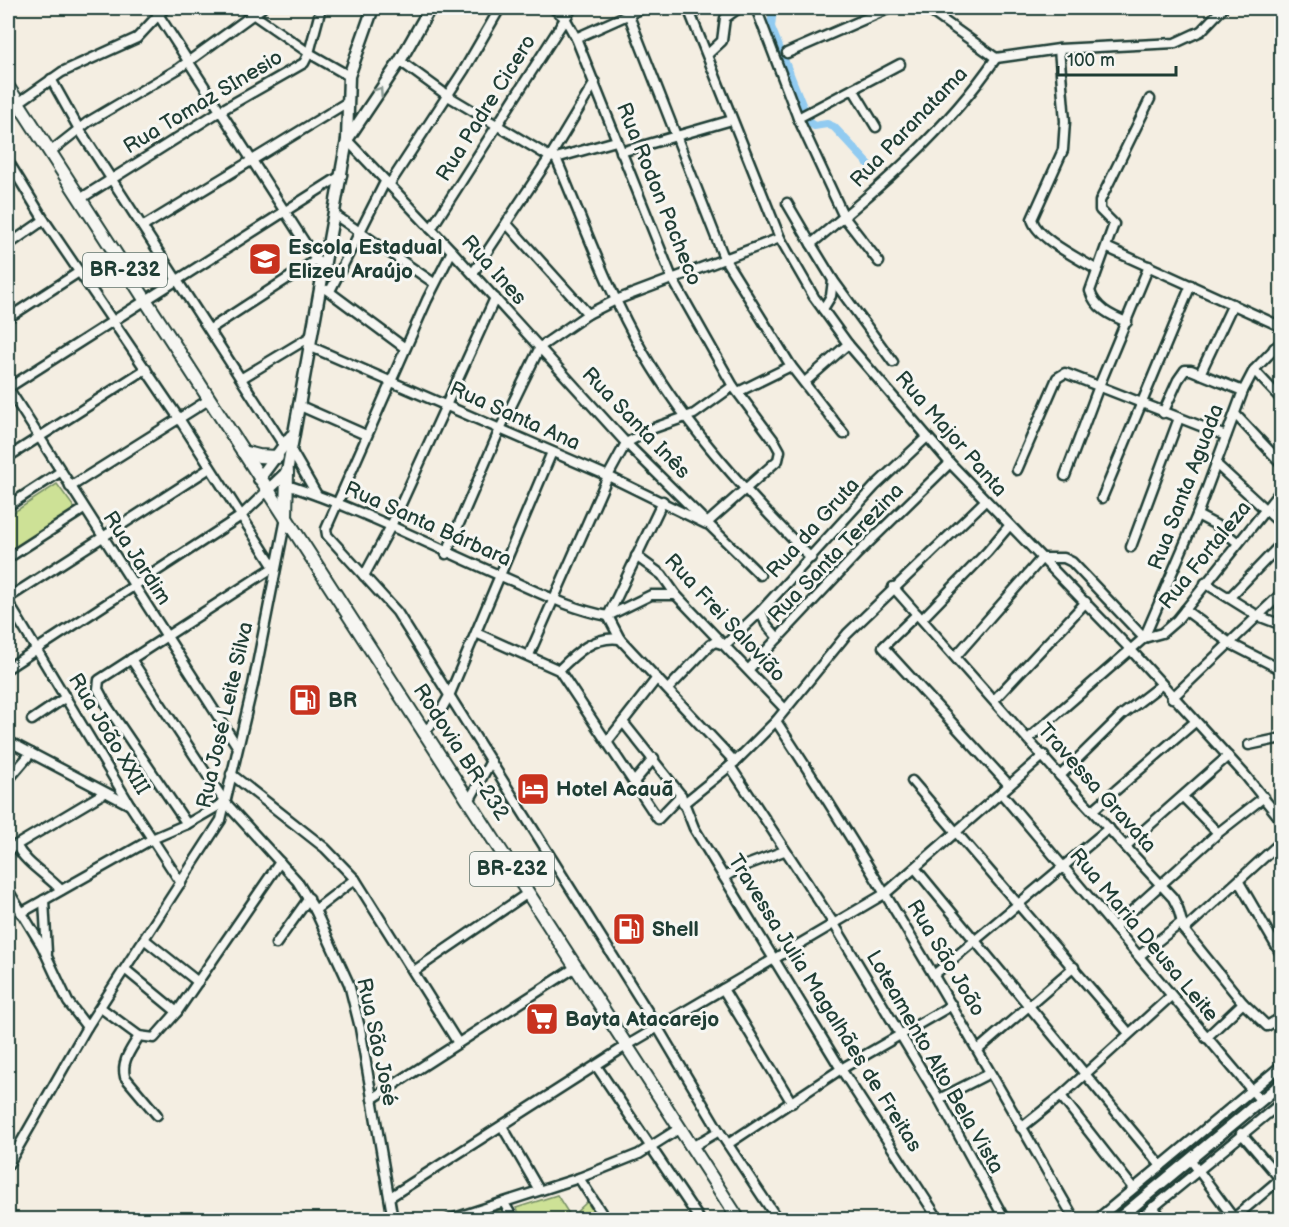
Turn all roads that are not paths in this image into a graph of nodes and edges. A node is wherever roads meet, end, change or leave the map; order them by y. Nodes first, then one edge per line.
1 (244, 8) edge
2 (262, 8) edge
3 (321, 8) edge
4 (373, 8) edge
5 (430, 8) edge
6 (500, 8) edge
7 (553, 8) edge
8 (572, 8) edge
9 (643, 8) edge
10 (688, 8) edge
11 (739, 8) edge
12 (756, 8) edge
13 (890, 8) edge
14 (926, 8) edge
15 (1223, 8) edge
16 (159, 9) edge
17 (627, 11) edge
18 (253, 14) junction
19 (565, 18) junction
20 (576, 38) junction
21 (1059, 49) junction
22 (309, 53) junction
23 (787, 53) dead end
24 (708, 54) junction
25 (996, 57) junction
26 (188, 61) junction
27 (400, 61) junction
28 (900, 64) dead end
29 (349, 76) junction
30 (51, 79) junction
31 (595, 82) junction
32 (8, 87) edge
33 (853, 89) junction
34 (448, 96) junction
35 (1150, 99) dead end
36 (18, 102) junction
37 (346, 103) junction
38 (220, 111) junction
39 (803, 114) junction
40 (732, 120) junction
41 (496, 124) junction
42 (876, 127) dead end
43 (79, 129) junction
44 (676, 136) junction
45 (347, 140) junction
46 (616, 141) junction
47 (50, 152) junction
48 (621, 152) junction
49 (553, 158) junction
50 (8, 161) edge
51 (250, 162) junction
52 (10, 172) edge
53 (343, 174) junction
54 (112, 179) junction
55 (387, 184) junction
56 (80, 199) junction
57 (787, 203) dead end
58 (284, 211) junction
59 (335, 215) junction
60 (844, 217) junction
61 (44, 220) junction
62 (507, 224) junction
63 (144, 226) junction
64 (431, 229) junction
65 (360, 231) junction
66 (780, 238) junction
67 (811, 244) junction
68 (8, 245) edge
69 (1107, 248) junction
70 (452, 250) junction
71 (724, 258) junction
72 (879, 262) dead end
73 (320, 263) junction
74 (1149, 266) junction
75 (1097, 270) junction
76 (80, 272) junction
77 (473, 273) junction
78 (672, 278) junction
79 (179, 280) junction
80 (833, 280) junction
81 (434, 283) junction
82 (1191, 285) junction
83 (326, 289) junction
84 (495, 298) junction
85 (616, 300) junction
86 (146, 301) junction
87 (1233, 304) junction
88 (823, 309) junction
89 (588, 314) junction
90 (8, 318) edge
91 (114, 322) junction
92 (1127, 322) junction
93 (1281, 327) edge
94 (210, 329) junction
95 (1281, 341) edge
96 (310, 342) junction
97 (848, 344) junction
98 (540, 347) junction
99 (405, 348) junction
100 (1274, 348) junction
101 (1281, 356) edge
102 (893, 362) dead end
103 (791, 366) junction
104 (146, 369) junction
105 (1254, 370) junction
106 (1196, 372) junction
107 (242, 378) junction
108 (390, 381) junction
109 (804, 382) junction
110 (1099, 386) junction
111 (8, 388) edge
112 (736, 389) junction
113 (1243, 391) junction
114 (210, 399) junction
115 (1281, 400) edge
116 (1140, 402) junction
117 (298, 405) junction
118 (446, 406) junction
119 (1163, 413) junction
120 (1234, 414) junction
121 (178, 417) junction
122 (686, 418) junction
123 (1179, 418) junction
124 (500, 429) junction
125 (844, 434) dead end
126 (366, 435) junction
127 (927, 436) junction
128 (1226, 436) junction
129 (38, 437) junction
130 (626, 442) junction
131 (284, 451) junction
132 (243, 452) junction
133 (552, 452) junction
134 (8, 457) edge
135 (950, 463) junction
136 (1216, 464) junction
137 (1281, 464) edge
138 (210, 468) junction
139 (1017, 470) dead end
140 (60, 472) junction
141 (287, 472) junction
142 (608, 476) junction
143 (1065, 476) dead end
144 (259, 479) junction
145 (287, 485) junction
146 (70, 487) junction
147 (1281, 489) edge
148 (744, 490) junction
149 (267, 491) junction
150 (318, 495) junction
151 (1102, 498) dead end
152 (663, 501) junction
153 (985, 501) junction
154 (338, 504) junction
155 (8, 506) edge
156 (1265, 508) junction
157 (84, 509) junction
158 (1197, 515) junction
159 (241, 516) junction
160 (286, 518) junction
161 (706, 524) junction
162 (391, 525) junction
163 (1281, 525) edge
164 (1009, 526) junction
165 (102, 537) junction
166 (1238, 543) junction
167 (1281, 543) edge
168 (1131, 547) dead end
169 (447, 554) junction
170 (636, 556) junction
171 (8, 558) edge
172 (811, 558) junction
173 (1042, 558) junction
174 (274, 567) junction
175 (760, 575) dead end
176 (364, 576) junction
177 (501, 576) junction
178 (1205, 583) junction
179 (134, 587) junction
180 (893, 587) junction
181 (1281, 593) edge
182 (676, 595) junction
183 (1230, 597) junction
184 (8, 600) edge
185 (553, 600) junction
186 (1086, 602) junction
187 (1185, 610) junction
188 (761, 611) junction
189 (608, 616) junction
190 (1258, 616) junction
191 (920, 617) junction
192 (1281, 626) edge
193 (476, 633) junction
194 (166, 637) junction
195 (778, 638) junction
196 (1144, 638) junction
197 (620, 639) junction
198 (1231, 644) junction
199 (725, 645) junction
200 (1130, 649) junction
201 (36, 650) junction
202 (529, 655) junction
203 (956, 656) junction
204 (131, 659) junction
205 (8, 668) edge
206 (749, 669) junction
207 (559, 670) junction
208 (1281, 670) edge
209 (657, 678) junction
210 (1161, 685) junction
211 (668, 689) junction
212 (449, 696) junction
213 (66, 697) junction
214 (1172, 698) junction
215 (994, 700) junction
216 (785, 709) junction
217 (32, 720) dead end
218 (776, 721) junction
219 (623, 722) junction
220 (1195, 722) junction
221 (423, 733) junction
222 (1281, 738) edge
223 (1028, 739) junction
224 (8, 741) edge
225 (607, 742) junction
226 (1249, 744) dead end
227 (237, 746) junction
228 (32, 753) junction
229 (1044, 755) junction
230 (1228, 756) junction
231 (654, 758) junction
232 (490, 761) junction
233 (733, 764) junction
234 (231, 774) junction
235 (1060, 776) junction
236 (8, 780) edge
237 (912, 781) dead end
238 (634, 782) junction
239 (1009, 785) junction
240 (104, 793) junction
241 (1001, 793) junction
242 (1183, 797) junction
243 (1264, 797) junction
244 (682, 799) junction
245 (469, 801) junction
246 (225, 802) junction
247 (130, 804) junction
248 (1093, 810) junction
249 (1281, 821) edge
250 (187, 824) junction
251 (1109, 828) junction
252 (1218, 833) junction
253 (956, 834) junction
254 (152, 839) junction
255 (1281, 841) edge
256 (1125, 846) junction
257 (12, 848) edge
258 (784, 850) junction
259 (280, 861) junction
260 (1063, 867) junction
261 (915, 868) junction
262 (724, 877) junction
263 (355, 879) junction
264 (1239, 882) junction
265 (181, 883) junction
266 (1161, 885) junction
267 (8, 890) edge
268 (61, 890) junction
269 (528, 893) junction
270 (886, 893) junction
271 (309, 898) junction
272 (44, 900) junction
273 (1016, 904) junction
274 (315, 910) junction
275 (21, 913) junction
276 (834, 924) junction
277 (1183, 926) junction
278 (1114, 927) junction
279 (144, 939) junction
280 (976, 942) junction
281 (276, 944) dead end
282 (1139, 956) junction
283 (1281, 956) edge
284 (47, 958) junction
285 (775, 959) junction
286 (576, 967) junction
287 (1074, 967) junction
288 (126, 970) junction
289 (414, 971) junction
290 (935, 974) junction
291 (198, 982) junction
292 (723, 989) junction
293 (1171, 996) junction
294 (1243, 1003) junction
295 (952, 1005) junction
296 (1029, 1006) junction
297 (101, 1008) junction
298 (177, 1012) junction
299 (1281, 1017) edge
300 (87, 1027) junction
301 (658, 1028) junction
302 (1128, 1032) junction
303 (139, 1036) junction
304 (899, 1037) junction
305 (1206, 1038) junction
306 (458, 1043) junction
307 (626, 1046) junction
308 (979, 1049) junction
309 (1281, 1065) edge
310 (597, 1067) junction
311 (841, 1069) junction
312 (990, 1073) junction
313 (1084, 1073) junction
314 (1281, 1083) edge
315 (1252, 1090) junction
316 (1061, 1096) junction
317 (372, 1099) junction
318 (939, 1099) junction
319 (1260, 1100) junction
320 (1281, 1102) edge
321 (792, 1103) junction
322 (157, 1115) dead end
323 (502, 1126) junction
324 (680, 1128) junction
325 (1021, 1128) junction
326 (720, 1131) junction
327 (1241, 1133) junction
328 (728, 1144) junction
329 (652, 1146) junction
330 (692, 1147) junction
331 (1190, 1159) junction
332 (8, 1165) edge
333 (1161, 1166) junction
334 (1197, 1171) junction
335 (579, 1178) junction
336 (1281, 1180) edge
337 (1133, 1188) junction
338 (539, 1190) junction
339 (390, 1197) junction
340 (504, 1203) junction
341 (1152, 1207) junction
342 (1235, 1219) edge
343 (393, 1220) edge
344 (448, 1220) edge
345 (514, 1220) edge
346 (606, 1220) edge
347 (700, 1220) edge
348 (739, 1220) edge
349 (778, 1220) edge
350 (939, 1220) edge
351 (1005, 1220) edge
352 (1075, 1220) edge
353 (1096, 1220) edge
354 (1117, 1220) edge
355 (1138, 1220) edge
356 (1163, 1220) edge

1 - 18 street
2 - 18 street
3 - 22 street
4 - 29 main road
5 - 27 main road
6 - 34 street
7 - 19 street, Rua Rodon Pacheco
8 - 19 street, Rua Padre Cicero
9 - 17 street
10 - 24 street, Rua Major Panta
11 - 24 street
12 - 39 street
13 - 23 street
14 - 25 street
15 - 21 street
16 - 26 street
16 - 30 street
17 - 20 street
17 - 44 street
18 - 22 street
18 - 26 street
19 - 20 street, Rua Rodon Pacheco
19 - 41 street, Rua Padre Cicero
20 - 31 street, Rua Rodon Pacheco
21 - 25 street
21 - 75 street
22 - 29 street
22 - 38 street, Rua Tomaz SInesio
24 - 40 street, Rua Major Panta
25 - 60 street, Rua Paranatama
26 - 38 street
26 - 43 street
27 - 34 street
45 -> 27 main road
28 - 33 street
29 - 37 main road
30 - 36 street
30 - 43 street
31 - 46 street, Rua Rodon Pacheco
31 - 49 street
32 - 36 highway, BR-232
33 - 39 street
33 - 42 street
34 - 41 street
34 - 55 street
35 - 69 street
36 - 47 highway, BR-232
37 - 45 main road
37 - 51 street
38 - 51 street
38 - 54 street, Rua Tomaz SInesio
39 - 60 street
40 - 44 street
40 - 66 street, Rua Major Panta
41 - 49 street
41 - 64 street, Rua Padre Cicero
43 - 47 street
43 - 54 street
44 - 48 street
44 - 71 street
45 - 53 main road
45 - 55 street, Rua Ines
46 - 48 street, Rua Rodon Pacheco
46 - 49 street
47 - 56 highway, BR-232
48 - 78 street, Rua Rodon Pacheco
49 - 62 street
49 - 85 street
50 - 52 street
51 - 58 street
51 - 63 street
52 - 61 street
53 - 58 street
53 - 59 main road
54 - 56 street, Rua Tomaz SInesio
54 - 63 street
55 - 64 street, Rua Ines
55 - 65 street
56 - 86 highway, BR-232
57 - 67 street
58 - 73 street
58 - 79 street
59 - 65 street
59 - 73 main road
60 - 67 street, Rua Paranatama
60 - 72 street
61 - 68 street
61 - 76 street
62 - 77 street
62 - 89 street
63 - 79 street
64 - 70 street, Rua Ines
65 - 81 street
65 - 83 street
66 - 71 street
66 - 88 street, Rua Major Panta
67 - 80 street
69 - 74 street
69 - 75 street
70 - 77 street, Rua Ines
70 - 81 street
71 - 78 street
71 - 103 street
73 - 83 main road
73 - 94 street
74 - 82 street
74 - 92 street
75 - 92 street
76 - 90 street
76 - 91 street
77 - 84 street, Rua Ines
78 - 85 street
78 - 112 street, Rua Rodon Pacheco
79 - 86 street
79 - 94 street
80 - 88 street
80 - 102 street
81 - 99 street
82 - 87 street
82 - 116 street
83 - 96 main road
83 - 99 street
84 - 98 street, Rua Ines
84 - 118 street
85 - 89 street
85 - 122 street
86 - 91 street
86 - 114 highway, BR-232
87 - 93 street
87 - 106 street
88 - 97 street, Rua Major Panta
89 - 98 street
91 - 104 street
91 - 111 street
92 - 110 street
94 - 107 street
95 - 100 street, Rua Santa Aguada
96 - 107 street
96 - 108 street, Rua Santa Ana
96 - 117 main road
97 - 109 street
97 - 127 street, Rua Major Panta
98 - 124 street
98 - 130 street, Rua Santa Inês
99 - 108 street
100 - 101 street
100 - 105 street, Rua Santa Aguada
103 - 109 street
103 - 112 street
104 - 121 street
104 - 129 street
105 - 113 street, Rua Santa Aguada
105 - 115 street
106 - 113 street
106 - 119 street
107 - 131 street
108 - 118 street, Rua Santa Ana
108 - 126 street
109 - 125 street
110 - 116 street
110 - 139 street
110 - 143 street
111 - 129 street, Rua Jardim
112 - 122 street
112 - 148 street, Rua Rodon Pacheco
113 - 120 street, Rua Santa Aguada
114 - 121 street
114 - 132 highway, BR-232
116 - 119 street
116 - 151 street
117 - 126 street
117 - 131 main road
118 - 124 street, Rua Santa Ana
118 - 162 street
119 - 123 street
120 - 128 street, Rua Santa Aguada
120 - 137 street
121 - 138 street
121 - 146 street
122 - 130 street
122 - 148 street
123 - 128 street
123 - 168 street
124 - 133 street, Rua Santa Ana
124 - 169 street
126 - 154 street
127 - 135 street, Rua Major Panta
127 - 172 street, Rua da Gruta
128 - 136 street, Rua Santa Aguada
129 - 134 street
129 - 140 street, Rua Jardim
130 - 142 street
130 - 161 street, Rua Santa Inês
131 - 132 highway
131 - 141 main road
131 - 144 main road
131 - 150 street
132 - 144 highway, BR-232
133 - 142 street, Rua Santa Ana
133 - 177 street
135 - 153 street, Rua Major Panta
135 - 195 street, Rua Santa Terezina
136 - 156 street
136 - 158 street, Rua Santa Aguada
138 - 159 street
138 - 165 street
140 - 146 street, Rua Jardim
140 - 155 street
141 - 145 highway
141 - 149 main road
142 - 152 street, Rua Santa Ana
142 - 185 street
144 - 149 highway, BR-232
145 - 150 street, Rua Santa Bárbara
145 - 160 highway
146 - 157 street, Rua Jardim
147 - 156 street, Rua Fortaleza
148 - 161 street
148 - 172 street
149 - 159 street
149 - 160 highway, BR-232
150 - 154 street, Rua Santa Bárbara
152 - 161 street, Rua Santa Ana
152 - 170 street
153 - 164 street, Rua Major Panta
153 - 180 street
154 - 162 street, Rua Santa Bárbara
154 - 176 street
156 - 163 street
156 - 166 street, Rua Fortaleza
157 - 165 street, Rua Jardim
157 - 171 street
158 - 166 street
158 - 196 street, Rua Santa Aguada
159 - 174 street
159 - 179 street
160 - 174 street, Rua José Leite Silva
160 - 221 highway, Rodovia BR-232 / BR-232
161 - 175 street, Rua Santa Inês
162 - 169 street, Rua Santa Bárbara
162 - 176 street
164 - 173 street, Rua Major Panta
164 - 191 street
165 - 179 street, Rua Jardim
165 - 184 street
166 - 178 street, Rua Fortaleza
167 - 183 street
169 - 177 street, Rua Santa Bárbara
170 - 182 street, Rua Frei Salovião
170 - 189 street
172 - 188 street, Rua da Gruta
173 - 186 street, Rua Major Panta
173 - 196 street
173 - 203 street
174 - 194 street
174 - 227 street, Rua José Leite Silva
176 - 212 street
177 - 185 street, Rua Santa Bárbara
177 - 193 street
178 - 183 street
178 - 187 street, Rua Fortaleza
179 - 194 street, Rua Jardim
179 - 201 street
180 - 191 street, Travessa Gravata
180 - 216 street
181 - 190 street
182 - 189 street
182 - 199 street, Rua Frei Salovião
183 - 190 street
184 - 201 street, Rua João XXIII
185 - 189 street, Rua Santa Bárbara
185 - 202 street
186 - 200 street, Rua Major Panta
186 - 215 street
187 - 196 street, Rua Fortaleza
187 - 198 street
188 - 195 street
188 - 199 street, Rua da Gruta
189 - 197 street, Loteamento Alto Bela Vista
190 - 192 street
190 - 198 street
191 - 203 street, Travessa Gravata
191 - 239 street
193 - 202 street
193 - 212 street
194 - 204 street
194 - 227 street, Rua Jardim
195 - 206 street, Rua Santa Terezina
196 - 200 street, Rua Santa Aguada
197 - 207 street
197 - 209 street, Loteamento Alto Bela Vista
198 - 208 street
198 - 214 street
199 - 206 street, Rua Frei Salovião
199 - 211 street
200 - 210 street, Rua Major Panta
200 - 223 street, Rua Santa Aguada
201 - 205 street
201 - 213 street, Rua João XXIII
202 - 207 street
203 - 215 street, Travessa Gravata
204 - 246 street, Rua São José
204 - 250 street
206 - 216 street, Rua Frei Salovião
207 - 225 street
209 - 211 street, Loteamento Alto Bela Vista
209 - 219 street
210 - 214 street, Rua Major Panta
210 - 235 street
211 - 233 street, Loteamento Alto Bela Vista
212 - 221 street
212 - 232 street
213 - 217 street
213 - 247 street, Rua João XXIII
214 - 220 street, Rua Major Panta
215 - 223 street, Travessa Gravata
216 - 218 street
218 - 233 street
218 - 270 street, Rua São João
219 - 225 street
219 - 231 street, Travessa Julia Magalhães de Freitas
220 - 230 street, Rua Major Panta
220 - 248 street
221 - 245 highway, Rodovia BR-232 / BR-232
222 - 226 street
223 - 229 street, Travessa Gravata
224 - 228 street
225 - 238 street
227 - 234 street, Rua José Leite Silva
228 - 236 street
228 - 240 street
229 - 235 street, Travessa Gravata
229 - 239 street
230 - 242 street
230 - 243 street, Rua Major Panta
231 - 238 street
231 - 244 street, Travessa Julia Magalhães de Freitas
232 - 245 street
232 - 301 street
233 - 244 street
233 - 258 street, Loteamento Alto Bela Vista
234 - 246 street, Rua José Leite Silva
234 - 263 street
235 - 248 street, Travessa Gravata
237 - 253 street
238 - 244 street
239 - 241 street
240 - 247 street
240 - 257 street
241 - 253 street
241 - 260 street, Rua Maria Deusa Leite
242 - 252 street
242 - 256 street
243 - 249 street, Rua Major Panta
243 - 252 street
244 - 262 street, Travessa Julia Magalhães de Freitas
245 - 269 highway, Rodovia BR-232 / BR-232
246 - 250 street
246 - 259 street, Rua São José
246 - 265 street, Rua José Leite Silva
247 - 254 street, Rua João XXIII
248 - 251 street, Travessa Gravata
250 - 254 street
251 - 256 street, Travessa Gravata
251 - 260 street, Loteamento Alto Bela Vista
252 - 266 street
253 - 261 street
253 - 273 street
254 - 265 street, Rua João XXIII
254 - 268 street
255 - 264 street
256 - 266 street, Travessa Gravata
257 - 268 street
258 - 262 street
258 - 276 street, Loteamento Alto Bela Vista
259 - 271 street, Rua São José
259 - 291 street
260 - 273 street, Loteamento Alto Bela Vista
260 - 278 street, Rua Maria Deusa Leite
261 - 270 street
261 - 280 street
262 - 285 street, Travessa Julia Magalhães de Freitas
263 - 274 street
263 - 289 street
264 - 277 street
264 - 283 street
265 - 279 street, Rua José Leite Silva
266 - 277 street, Travessa Gravata
266 - 278 street
267 - 275 street
268 - 272 street
269 - 286 highway, Rodovia BR-232 / BR-232
269 - 289 street
270 - 276 street
270 - 290 street, Rua São João
271 - 274 street, Rua São José
271 - 281 street
272 - 275 street
272 - 284 street
273 - 280 street, Loteamento Alto Bela Vista
273 - 287 street
274 - 317 street, Rua São José
275 - 284 street
276 - 285 street
276 - 304 street, Loteamento Alto Bela Vista
277 - 282 street
277 - 294 street, Travessa Gravata
278 - 282 street, Rua Maria Deusa Leite
279 - 288 street, Rua José Leite Silva
279 - 291 street
280 - 290 street, Loteamento Alto Bela Vista
280 - 296 street
282 - 293 street, Rua Maria Deusa Leite
284 - 300 street
285 - 292 street
285 - 311 street, Travessa Julia Magalhães de Freitas
286 - 306 street
286 - 307 highway, Rodovia BR-232 / BR-232
287 - 296 street
287 - 302 street
288 - 297 street, Rua José Leite Silva
288 - 298 street
289 - 306 street
290 - 295 street, Rua São João
291 - 298 street
292 - 301 street
292 - 321 street
293 - 302 street
293 - 305 street, Rua Maria Deusa Leite
294 - 299 street, Travessa Gravata
294 - 305 street
295 - 304 street
295 - 308 street, Rua São João
296 - 308 street
296 - 313 street
297 - 300 street, Rua José Leite Silva
297 - 303 street
298 - 303 street
300 - 332 street, Rua José Leite Silva
301 - 307 street
301 - 326 street
302 - 313 street
303 - 322 street
304 - 311 street
304 - 318 street, Loteamento Alto Bela Vista
305 - 315 street, Rua Maria Deusa Leite
306 - 317 street
307 - 310 street
307 - 324 highway, Rodovia BR-232 / BR-232
308 - 312 street, Rua São João
309 - 315 street
310 - 323 street
310 - 329 street
311 - 321 street
311 - 350 street, Travessa Julia Magalhães de Freitas
312 - 318 street
312 - 325 street, Rua São João
313 - 316 street
313 - 333 street
314 - 319 main road
315 - 319 street, Rua Maria Deusa Leite
315 - 333 street
316 - 325 street
316 - 337 street
317 - 339 street, Rua São José
318 - 351 street, Loteamento Alto Bela Vista
319 - 331 main road
320 - 327 street
321 - 328 street
323 - 338 street
323 - 339 street
324 - 329 street
324 - 330 highway, Rodovia BR-232 / BR-232
325 - 352 street, Rua São João
326 - 328 street
326 - 330 street
327 - 334 street
327 - 336 street
328 - 349 street
329 - 335 street
329 - 347 street
330 - 348 highway, Rodovia BR-232 / BR-232
331 - 334 street
331 - 354 main road
333 - 337 street
334 - 341 street
334 - 342 street
335 - 338 street
335 - 346 street
336 - 342 street
337 - 353 street
338 - 340 street
339 - 343 street, Rua São José
340 - 344 street
340 - 345 street
341 - 355 street
341 - 356 street

